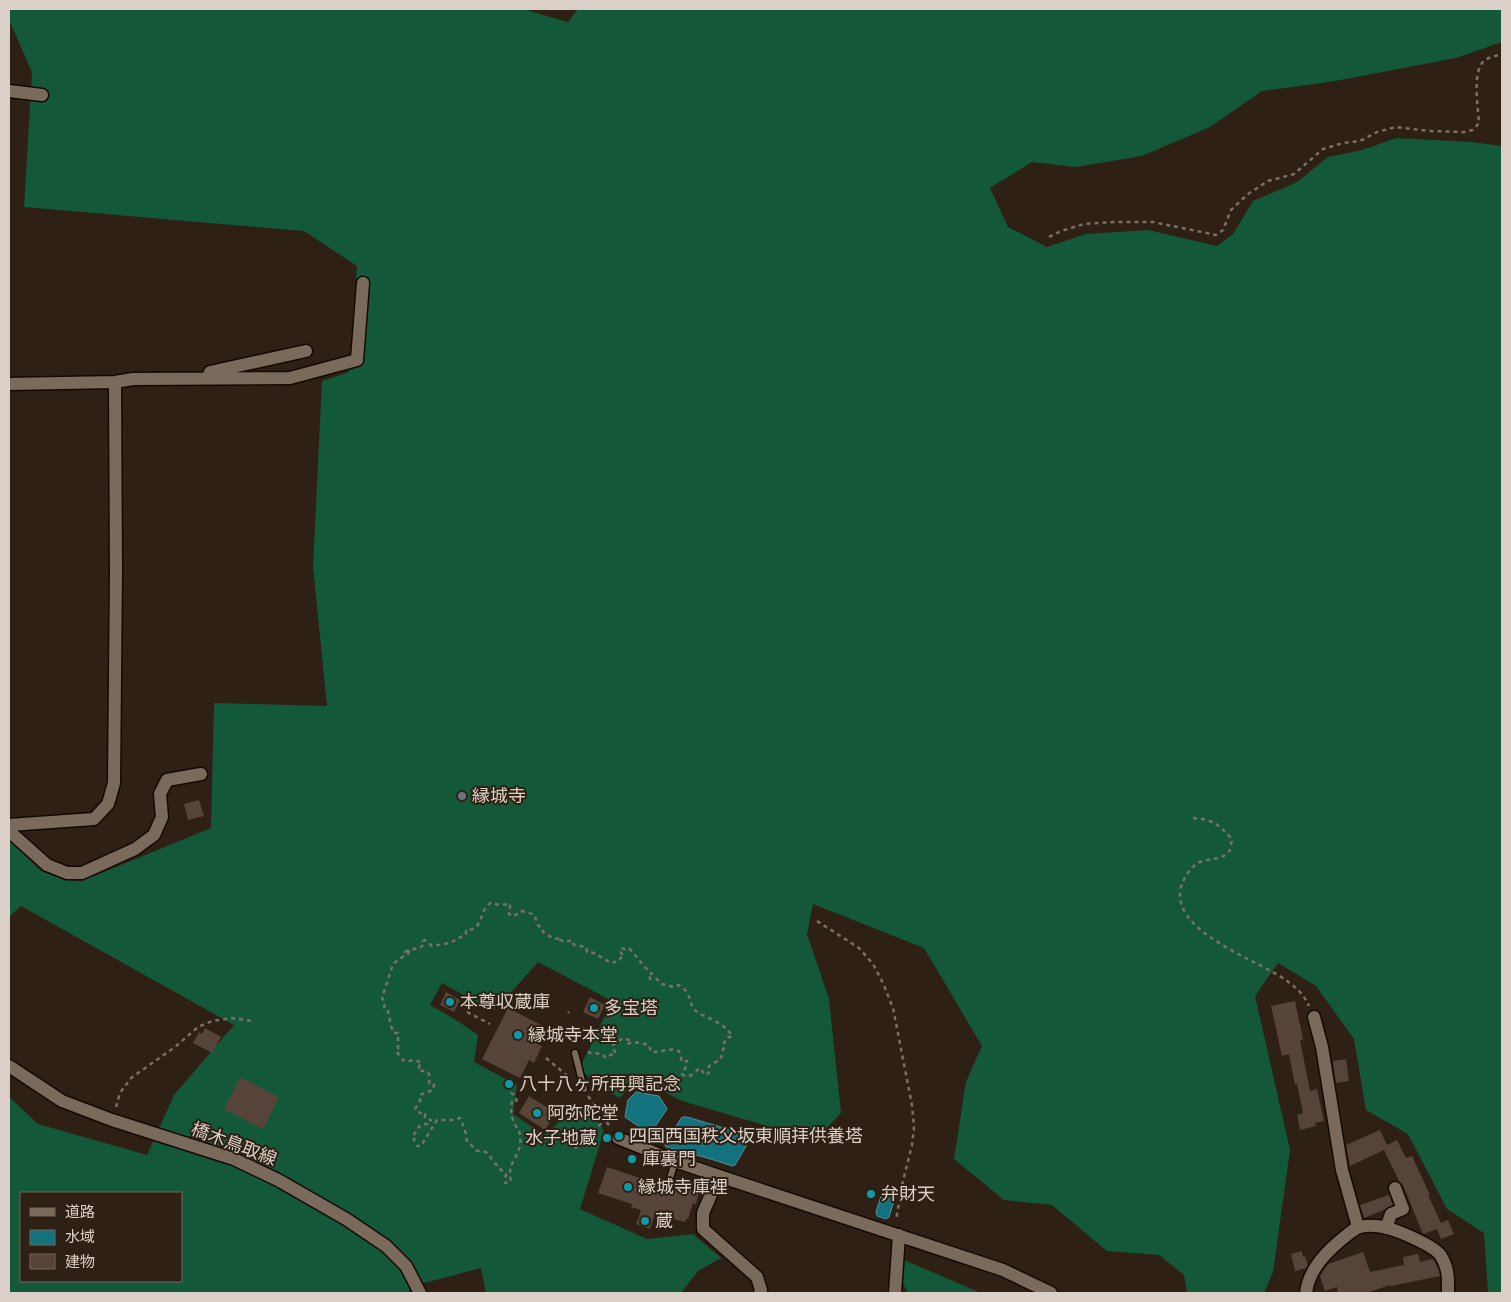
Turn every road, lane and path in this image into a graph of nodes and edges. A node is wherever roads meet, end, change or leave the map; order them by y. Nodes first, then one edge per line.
1 (1502, 54) edge
2 (9, 91) edge
3 (42, 95) dead end
4 (1049, 238) dead end
5 (363, 282) dead end
6 (306, 350) dead end
7 (207, 379) junction
8 (115, 382) junction
9 (9, 384) edge
10 (201, 774) dead end
11 (1193, 818) dead end
12 (9, 825) edge
13 (9, 831) edge
14 (817, 921) dead end
15 (467, 1012) dead end
16 (1314, 1017) joint
17 (252, 1021) dead end
18 (490, 1024) dead end
19 (586, 1052) dead end
20 (575, 1053) dead end
21 (546, 1058) dead end
22 (9, 1066) edge
23 (510, 1086) dead end
24 (584, 1089) junction
25 (112, 1120) junction
26 (605, 1120) junction
27 (618, 1138) joint
28 (575, 1148) dead end
29 (675, 1161) junction
30 (719, 1176) junction
31 (668, 1182) dead end
32 (1395, 1188) dead end
33 (1358, 1227) junction
34 (1386, 1228) junction
35 (896, 1234) junction
36 (420, 1293) edge
37 (760, 1293) edge
38 (896, 1293) edge
39 (1051, 1293) edge
40 (1306, 1293) edge
41 (1448, 1293) edge

1 - 4 path
2 - 3 street
5 - 7 street
6 - 7 street
7 - 8 street
8 - 9 street
8 - 12 street
10 - 13 street
11 - 16 path
14 - 35 path
15 - 18 path
16 - 33 street
17 - 25 path
19 - 23 path
20 - 24 lane
21 - 24 path
22 - 25 street, 橋木鳥取線
24 - 26 path
25 - 36 street, 橋木鳥取線
26 - 27 path
26 - 28 path
27 - 29 street
29 - 30 street
29 - 31 lane
30 - 35 street
30 - 37 street
32 - 34 street
33 - 34 street
33 - 40 street
34 - 41 street
35 - 38 street
35 - 39 street

